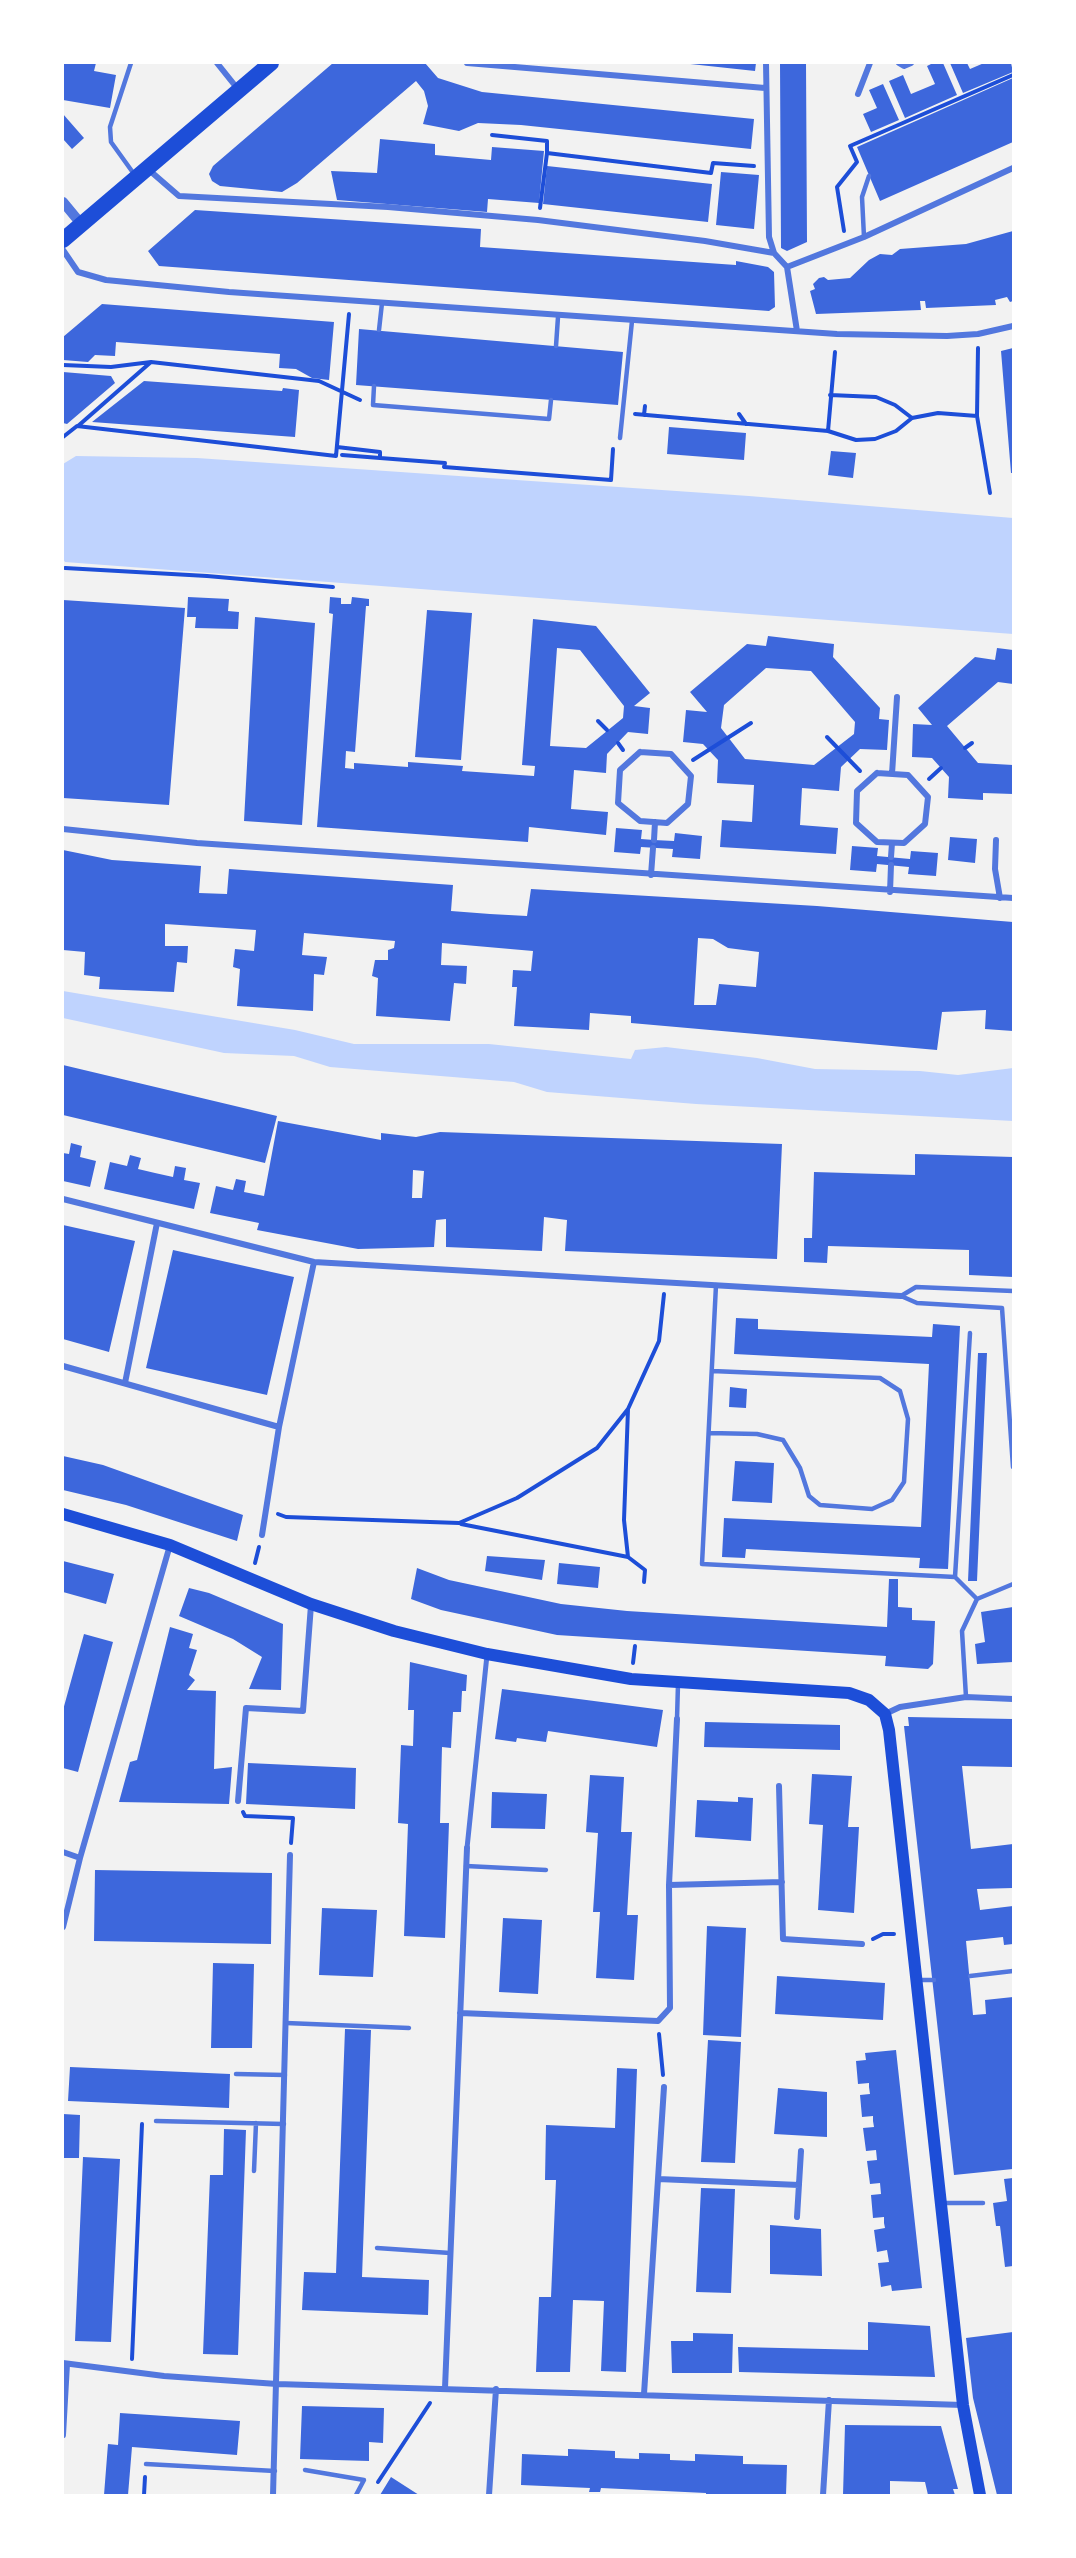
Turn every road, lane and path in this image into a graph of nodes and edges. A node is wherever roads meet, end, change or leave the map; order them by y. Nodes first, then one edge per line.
1 (131, 63) edge
2 (217, 63) edge
3 (271, 63) edge
4 (467, 63) edge
5 (766, 63) edge
6 (870, 63) edge
7 (899, 63) edge
8 (910, 63) edge
9 (1013, 75) edge
10 (765, 88) junction
11 (239, 91) junction
12 (858, 94) dead end
13 (492, 135) dead end
14 (547, 153) junction
15 (766, 167) junction
16 (1013, 168) edge
17 (143, 174) junction
18 (869, 176) dead end
19 (63, 202) edge
20 (538, 220) junction
21 (82, 225) junction
22 (864, 237) junction
23 (63, 240) edge
24 (846, 244) junction
25 (63, 250) edge
26 (774, 253) junction
27 (786, 267) junction
28 (351, 301) junction
29 (382, 303) junction
30 (558, 317) junction
31 (632, 321) junction
32 (1013, 326) edge
33 (379, 330) dead end
34 (797, 332) junction
35 (978, 334) junction
36 (556, 346) dead end
37 (835, 352) dead end
38 (151, 362) junction
39 (63, 365) edge
40 (375, 386) dead end
41 (341, 392) junction
42 (830, 395) junction
43 (551, 400) dead end
44 (373, 405) junction
45 (645, 406) dead end
46 (622, 413) junction
47 (739, 414) dead end
48 (644, 415) junction
49 (977, 416) junction
50 (912, 418) junction
51 (746, 425) junction
52 (77, 426) junction
53 (828, 432) junction
54 (64, 435) edge
55 (620, 438) joint
56 (337, 447) junction
57 (342, 455) dead end
58 (380, 458) junction
59 (990, 493) dead end
60 (65, 568) dead end
61 (333, 587) dead end
62 (897, 697) dead end
63 (598, 721) dead end
64 (751, 723) dead end
65 (607, 730) dead end
66 (827, 737) dead end
67 (972, 743) dead end
68 (965, 748) dead end
69 (682, 767) junction
70 (892, 774) junction
71 (868, 781) junction
72 (656, 822) junction
73 (63, 829) edge
74 (654, 840) dead end
75 (996, 840) dead end
76 (892, 843) junction
77 (653, 848) dead end
78 (891, 857) dead end
79 (891, 866) dead end
80 (651, 875) junction
81 (890, 892) junction
82 (1000, 898) junction
83 (1013, 898) edge
84 (63, 1199) edge
85 (157, 1223) junction
86 (314, 1262) junction
87 (665, 1281) junction
88 (716, 1285) junction
89 (1013, 1291) edge
90 (901, 1296) junction
91 (970, 1333) dead end
92 (63, 1366) edge
93 (712, 1371) junction
94 (125, 1383) junction
95 (628, 1409) junction
96 (279, 1427) junction
97 (709, 1432) junction
98 (1013, 1467) edge
99 (264, 1510) junction
100 (63, 1514) edge
101 (459, 1523) junction
102 (262, 1535) joint
103 (170, 1545) junction
104 (628, 1557) junction
105 (955, 1577) junction
106 (251, 1578) junction
107 (644, 1582) dead end
108 (1013, 1584) edge
109 (977, 1599) junction
110 (310, 1604) junction
111 (634, 1646) dead end
112 (487, 1654) junction
113 (633, 1656) dead end
114 (678, 1684) junction
115 (966, 1697) junction
116 (1013, 1699) edge
117 (885, 1714) junction
118 (676, 1719) joint
119 (779, 1786) dead end
120 (238, 1801) joint
121 (467, 1848) joint
122 (63, 1852) edge
123 (290, 1855) joint
124 (80, 1858) junction
125 (466, 1866) junction
126 (546, 1870) dead end
127 (782, 1882) junction
128 (669, 1885) junction
129 (63, 1927) edge
130 (910, 1934) junction
131 (862, 1944) joint
132 (1013, 1971) edge
133 (970, 1976) dead end
134 (915, 1980) junction
135 (934, 1980) dead end
136 (460, 2013) junction
137 (658, 2021) junction
138 (286, 2023) junction
139 (409, 2028) dead end
140 (236, 2074) dead end
141 (285, 2076) junction
142 (664, 2087) joint
143 (156, 2121) joint
144 (256, 2123) junction
145 (284, 2124) junction
146 (801, 2151) dead end
147 (254, 2171) dead end
148 (658, 2179) junction
149 (799, 2186) junction
150 (940, 2203) junction
151 (983, 2203) dead end
152 (797, 2217) dead end
153 (377, 2248) dead end
154 (450, 2253) junction
155 (65, 2364) edge
156 (131, 2372) junction
157 (277, 2385) junction
158 (443, 2387) junction
159 (496, 2389) junction
160 (644, 2394) junction
161 (829, 2400) junction
162 (963, 2405) junction
163 (63, 2435) edge
164 (146, 2464) dead end
165 (305, 2470) dead end
166 (275, 2471) junction
167 (375, 2487) dead end
168 (273, 2495) edge
169 (356, 2495) edge
170 (489, 2495) edge
171 (824, 2495) edge
172 (980, 2495) edge

1 - 17 lane
2 - 11 street
3 - 11 highway
4 - 10 street
5 - 10 street
6 - 12 street
7 - 8 street
9 - 24 path
10 - 15 street
11 - 17 highway
13 - 14 path
14 - 15 path
14 - 20 path
15 - 26 street
16 - 22 street
17 - 20 street
17 - 21 highway
18 - 22 lane
19 - 21 street
20 - 26 street
21 - 23 highway
22 - 24 street
24 - 27 street
25 - 28 street
26 - 27 street
27 - 34 street
28 - 29 street
28 - 41 path
29 - 30 street
29 - 33 lane
30 - 31 street
30 - 36 lane
31 - 34 street
31 - 46 lane
32 - 35 street
34 - 35 street
35 - 49 path
37 - 42 path
38 - 39 path
38 - 41 path
38 - 52 path
40 - 44 lane
41 - 44 path
41 - 56 path
42 - 50 path
42 - 53 path
43 - 44 lane
45 - 48 path
46 - 48 path
46 - 55 lane
47 - 51 path
48 - 51 path
49 - 50 path
49 - 59 path
50 - 53 path
51 - 53 path
52 - 54 path
52 - 56 path
55 - 58 path
56 - 58 path
57 - 58 path
60 - 61 path
62 - 70 street
63 - 65 path
64 - 69 path
66 - 71 path
67 - 68 path
69 - 72 street
69 - 72 street
70 - 71 street
70 - 76 street
71 - 76 street
72 - 74 street
73 - 80 street
75 - 82 street
76 - 78 street
77 - 80 street
79 - 81 street
80 - 81 street
81 - 82 street
82 - 83 street
84 - 85 street
85 - 86 street
85 - 94 street
86 - 87 street
86 - 96 street
87 - 88 street
87 - 95 path
88 - 90 street
88 - 93 lane
89 - 90 lane
90 - 98 lane
91 - 105 lane
92 - 94 street
93 - 97 lane
93 - 97 lane
94 - 96 street
95 - 101 path
95 - 104 path
96 - 99 street
97 - 105 lane
99 - 101 path
99 - 102 street
100 - 103 main road
101 - 104 path
102 - 106 path
103 - 106 main road
103 - 124 street
104 - 107 path
105 - 109 lane
106 - 110 main road
108 - 109 lane
109 - 115 lane
110 - 112 main road
110 - 120 street
111 - 113 path
112 - 114 main road
112 - 121 street
114 - 117 main road
114 - 118 lane
115 - 116 street
115 - 117 street
117 - 130 main road
118 - 128 street
119 - 127 street
120 - 123 path
121 - 125 street
122 - 124 street
123 - 138 street
124 - 129 street
125 - 126 lane
125 - 136 street
127 - 128 street
127 - 131 street
128 - 137 street
130 - 131 path
130 - 134 main road
132 - 133 lane
134 - 135 lane
134 - 150 main road
136 - 137 street
136 - 154 street
137 - 142 path
138 - 139 lane
138 - 141 street
140 - 141 lane
141 - 145 street
142 - 148 street
143 - 144 lane
143 - 156 path
144 - 145 lane
144 - 147 lane
145 - 157 street
146 - 149 street
148 - 149 street
148 - 160 street
149 - 152 street
150 - 151 lane
150 - 162 main road
153 - 154 lane
154 - 158 street
155 - 156 street
155 - 163 street
156 - 157 street
157 - 158 street
157 - 166 street
158 - 159 street
158 - 167 path
159 - 160 street
159 - 170 street
160 - 161 street
161 - 162 street
161 - 171 street
162 - 172 main road
164 - 166 lane
165 - 169 lane
166 - 168 street

